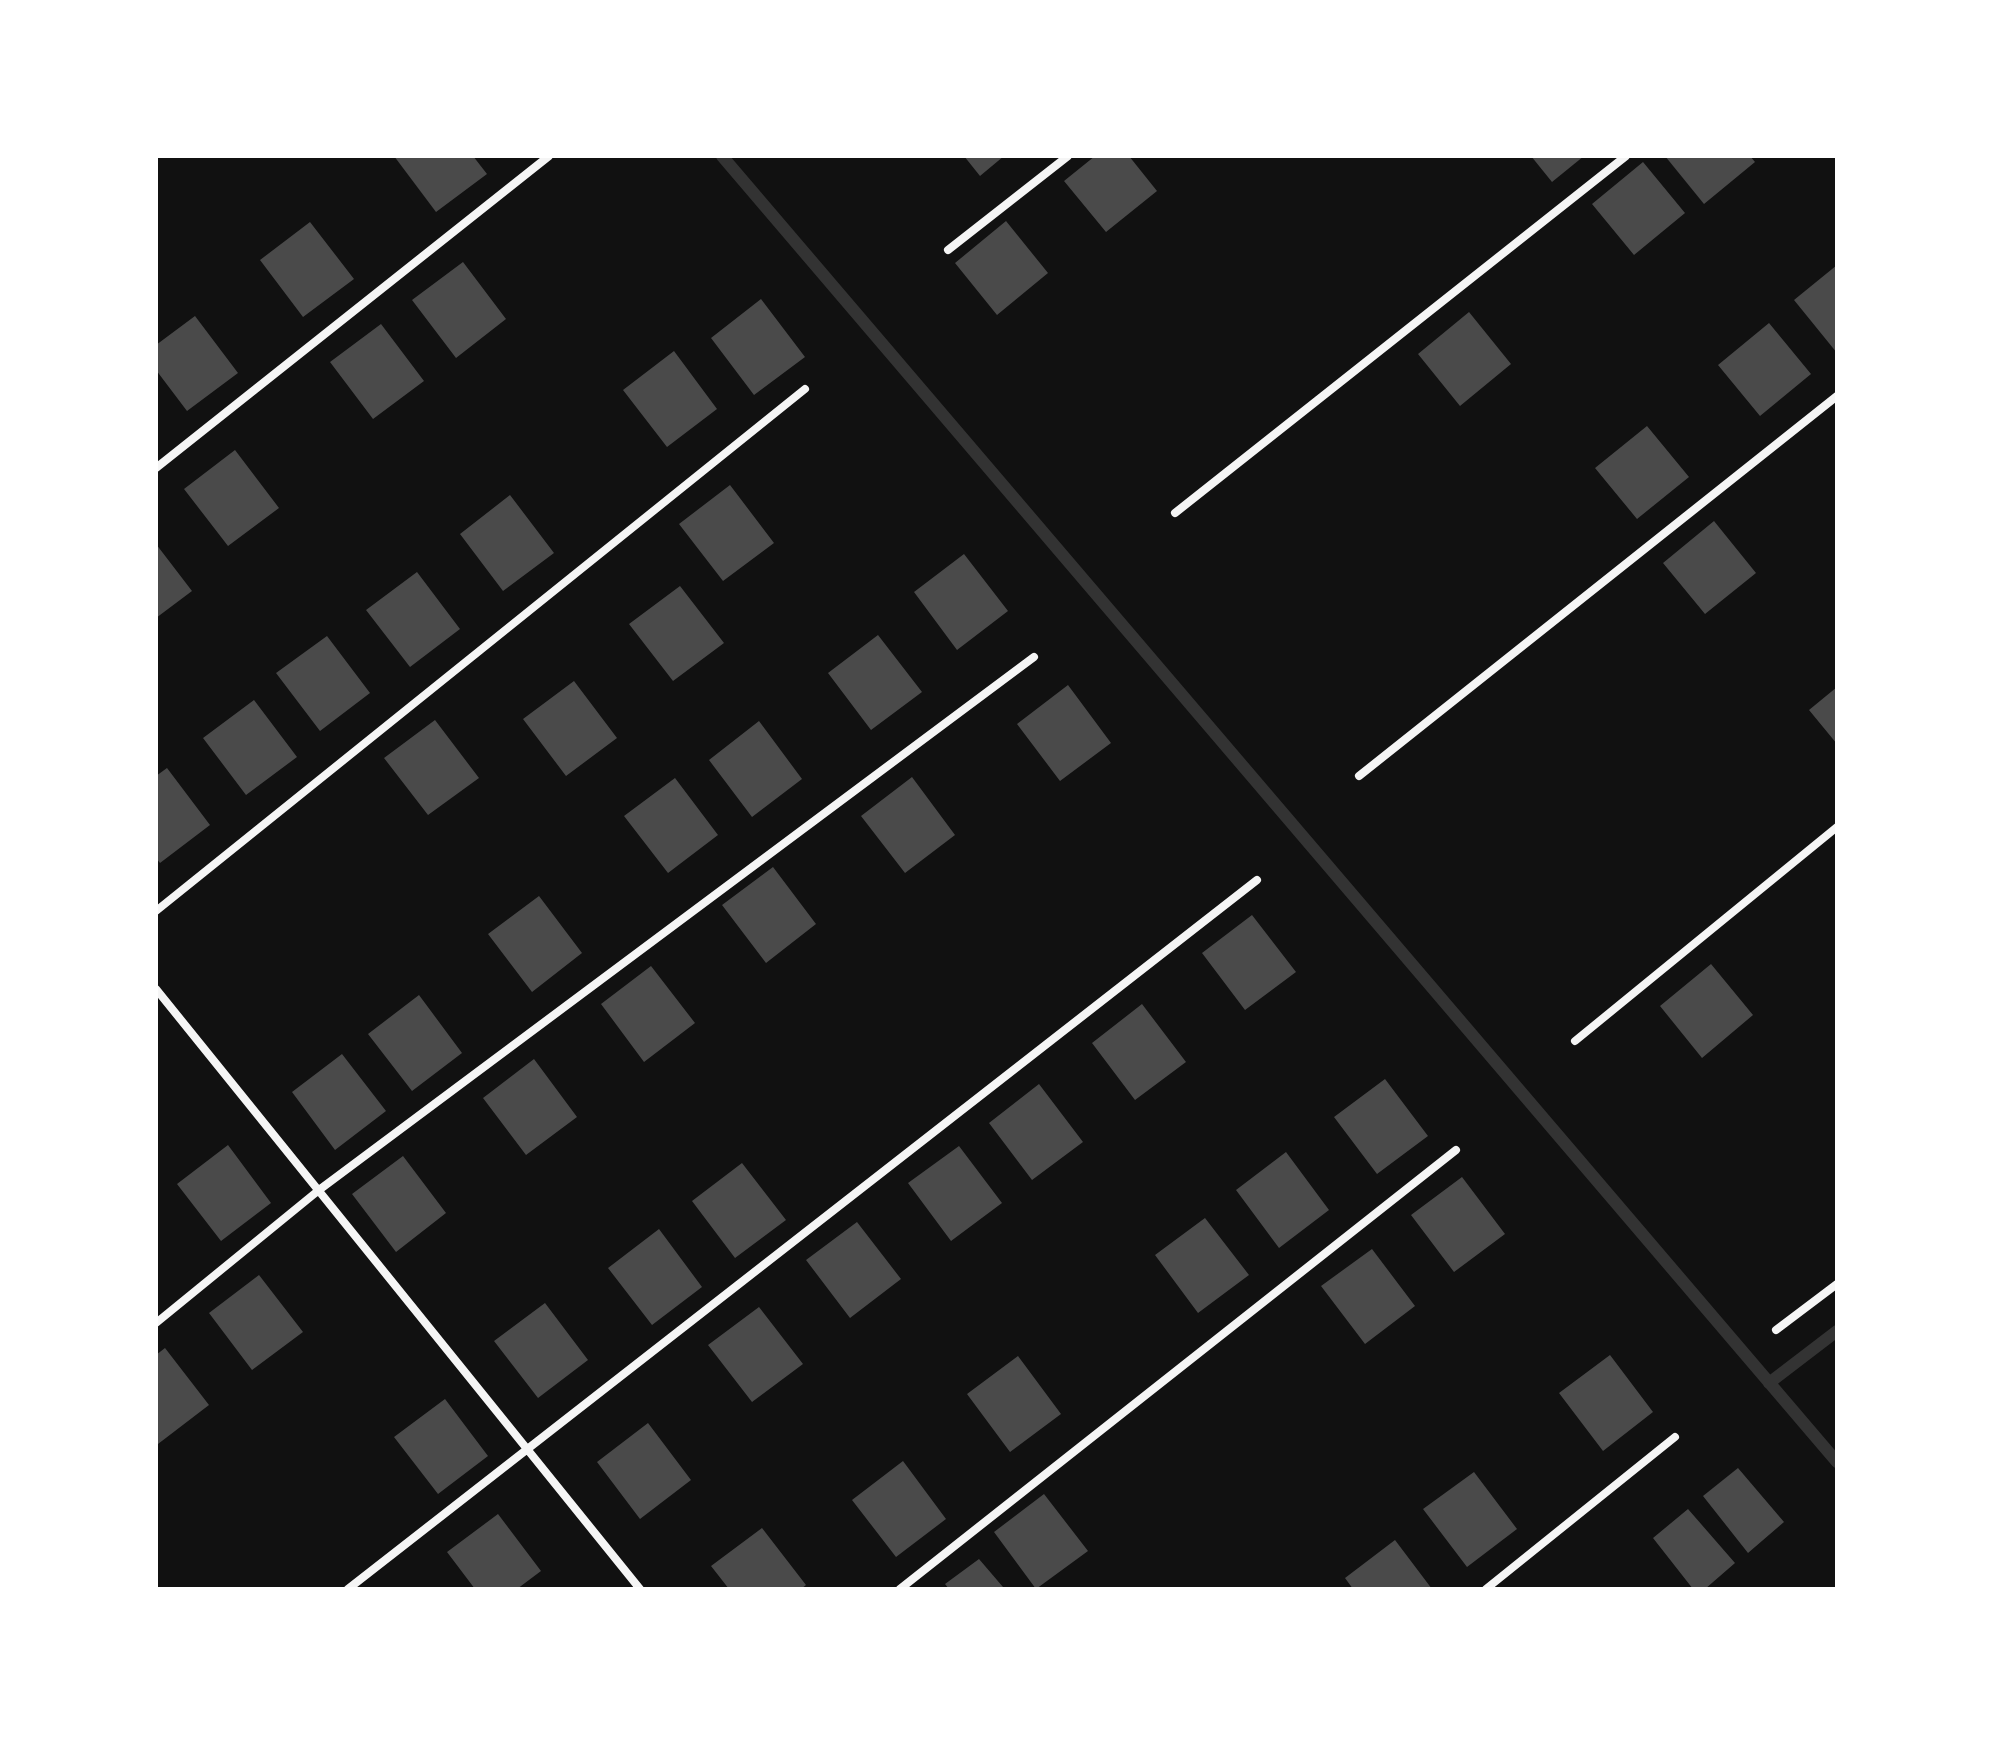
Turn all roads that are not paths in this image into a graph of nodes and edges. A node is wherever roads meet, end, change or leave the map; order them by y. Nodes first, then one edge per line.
1 (549, 156) edge
2 (1068, 156) edge
3 (1626, 156) edge
4 (948, 250) dead end
5 (805, 389) dead end
6 (1837, 396) edge
7 (156, 468) edge
8 (1175, 513) dead end
9 (1034, 657) dead end
10 (1359, 776) dead end
11 (1837, 827) edge
12 (1257, 880) dead end
13 (156, 911) edge
14 (156, 989) edge
15 (1575, 1041) dead end
16 (1456, 1150) dead end
17 (319, 1190) junction
18 (1837, 1284) edge
19 (156, 1323) edge
20 (1776, 1330) dead end
21 (1675, 1437) dead end
22 (527, 1448) junction
23 (348, 1589) edge
24 (640, 1589) edge
25 (900, 1589) edge
26 (1486, 1589) edge

1 - 7 street
2 - 4 street
3 - 8 street
5 - 13 street
6 - 10 street
9 - 17 street
11 - 15 street
12 - 22 street
14 - 17 street
16 - 25 street
17 - 19 street
17 - 22 street
18 - 20 street
21 - 26 street
22 - 23 street
22 - 24 street

